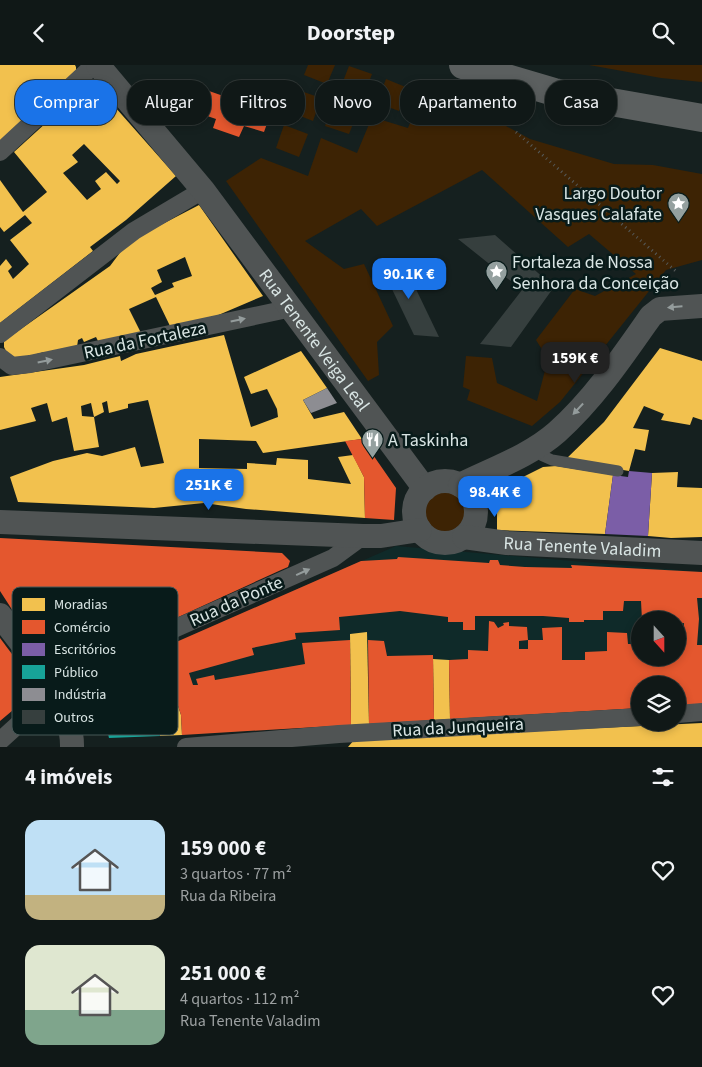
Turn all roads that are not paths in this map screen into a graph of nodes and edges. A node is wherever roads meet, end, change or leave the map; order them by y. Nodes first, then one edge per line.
1 (94, 65) edge
2 (98, 65) edge
3 (463, 65) edge
4 (702, 118) edge
5 (0, 152) edge
6 (204, 190) junction
7 (702, 306) edge
8 (292, 308) junction
9 (0, 334) edge
10 (0, 357) edge
11 (536, 447) junction
12 (618, 471) dead end
13 (460, 485) junction
14 (424, 489) junction
15 (0, 522) edge
16 (420, 530) junction
17 (363, 536) junction
18 (464, 537) junction
19 (702, 553) edge
20 (0, 615) edge
21 (178, 630) edge
22 (12, 632) edge
23 (702, 712) edge
24 (686, 713) edge
25 (631, 718) edge
26 (12, 729) edge
27 (339, 740) edge
28 (0, 741) edge
29 (186, 747) edge

1 - 5 street
2 - 6 street, Rua Tenente Veiga Leal
3 - 4 main road
6 - 8 street, Rua Tenente Veiga Leal
6 - 9 street
7 -> 11 street
10 -> 8 street, Rua da Fortaleza
8 - 14 street, Rua Tenente Veiga Leal
11 - 12 lane
11 - 13 street
13 - 14 street
13 - 18 street
14 - 16 street
15 - 17 street
16 - 17 street
16 - 18 street
21 -> 17 street, Rua da Ponte
18 - 19 street, Rua Tenente Valadim
20 - 22 street
23 - 24 street
25 - 27 street, Rua da Junqueira
26 - 28 street, Rua da Ponte
27 - 29 street, Rua da Junqueira

